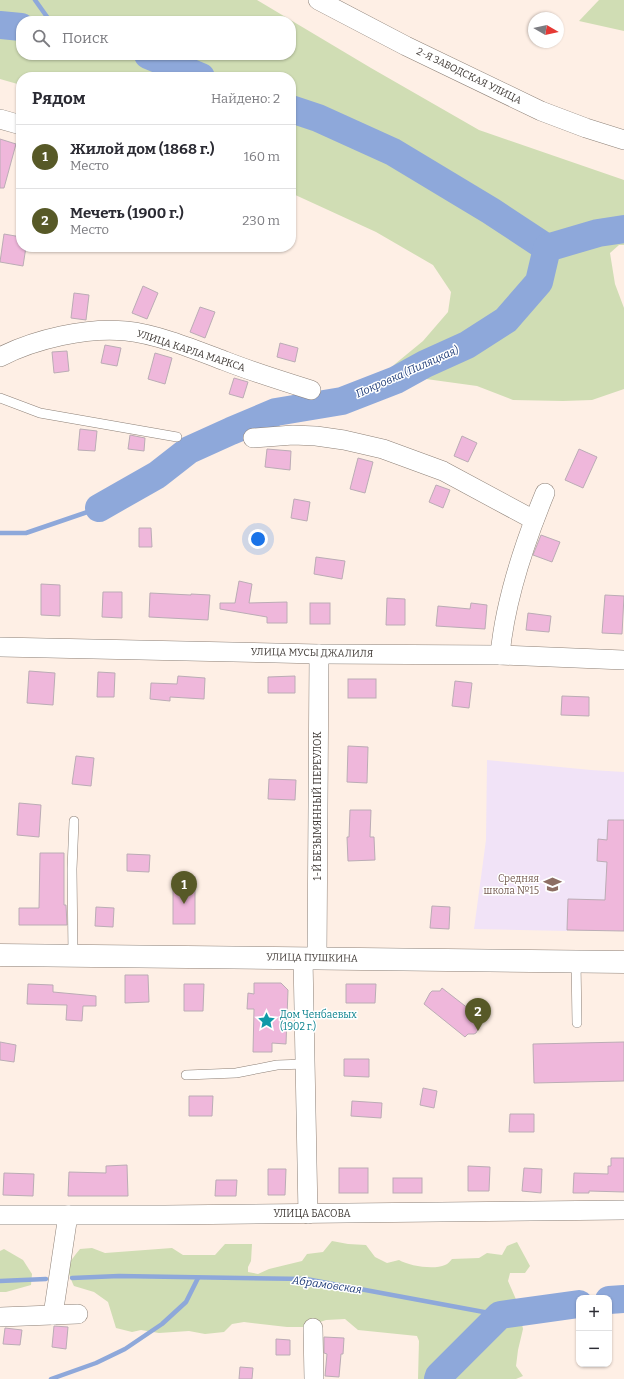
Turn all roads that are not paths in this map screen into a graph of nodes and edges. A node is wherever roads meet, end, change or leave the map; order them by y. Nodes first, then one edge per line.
1 (318, 0) edge
2 (0, 119) edge
3 (16, 124) edge
4 (624, 140) edge
5 (0, 357) edge
6 (311, 390) dead end
7 (0, 398) edge
8 (177, 437) dead end
9 (253, 438) dead end
10 (545, 493) dead end
11 (534, 520) junction
12 (0, 647) edge
13 (319, 654) junction
14 (500, 655) junction
15 (624, 660) edge
16 (74, 821) dead end
17 (0, 955) edge
18 (73, 956) junction
19 (310, 958) junction
20 (576, 961) junction
21 (624, 962) edge
22 (577, 1023) dead end
23 (305, 1064) junction
24 (186, 1075) dead end
25 (624, 1210) edge
26 (0, 1214) edge
27 (308, 1214) junction
28 (68, 1215) junction
29 (78, 1314) dead end
30 (53, 1315) junction
31 (0, 1317) edge
32 (312, 1328) dead end
33 (314, 1379) edge

1 - 4 street, 2-Я ЗАВОДСКАЯ УЛИЦА
2 - 3 street
5 - 6 street, УЛИЦА КАРЛА МАРКСА
7 - 8 lane
9 - 11 street
10 - 11 street
11 - 14 street
12 - 13 street, УЛИЦА МУСЫ ДЖАЛИЛЯ
13 - 14 street, УЛИЦА МУСЫ ДЖАЛИЛЯ
13 - 19 street, 1-Й БЕЗЫМЯННЫЙ ПЕРЕУЛОК
14 - 15 street, УЛИЦА МУСЫ ДЖАЛИЛЯ
16 - 18 lane
17 - 18 street, УЛИЦА ПУШКИНА
18 - 19 street, УЛИЦА ПУШКИНА
19 - 20 street, УЛИЦА ПУШКИНА
19 - 23 street, 1-Й БЕЗЫМЯННЫЙ ПЕРЕУЛОК
20 - 21 street, УЛИЦА ПУШКИНА
20 - 22 lane
23 - 24 lane
23 - 27 street, 1-Й БЕЗЫМЯННЫЙ ПЕРЕУЛОК
25 - 27 street, УЛИЦА БАСОВА
26 - 28 street, УЛИЦА БАСОВА
27 - 28 street, УЛИЦА БАСОВА
28 - 30 street
29 - 30 street
30 - 31 street
32 - 33 street

